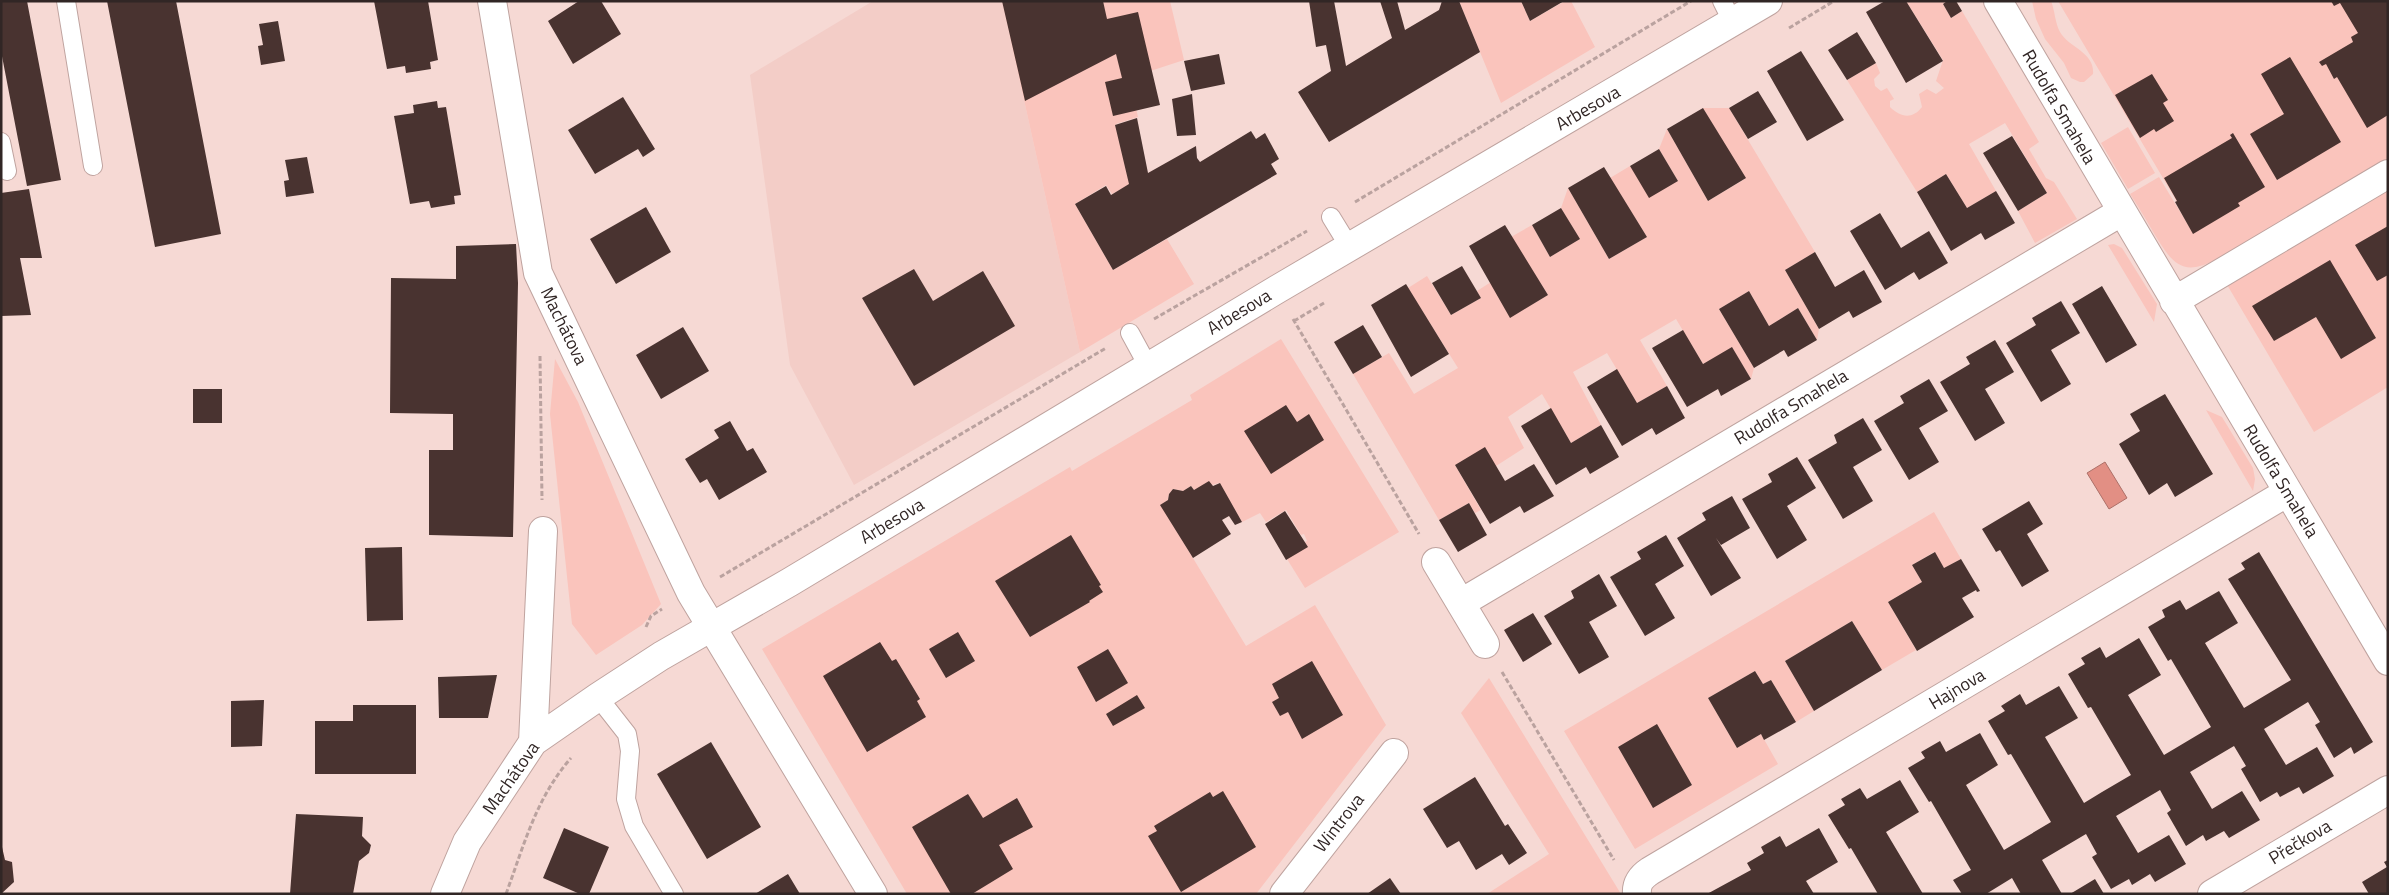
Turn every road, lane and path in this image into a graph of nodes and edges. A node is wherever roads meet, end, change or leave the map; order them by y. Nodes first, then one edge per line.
1 (66, 1) edge
2 (492, 1) edge
3 (1691, 1) edge
4 (1768, 1) edge
5 (1998, 1) edge
6 (1727, 12) edge
7 (1, 142) edge
8 (94, 166) dead end
9 (7, 171) dead end
10 (2388, 174) edge
11 (2121, 212) junction
12 (1331, 216) junction
13 (1350, 248) junction
14 (2174, 301) junction
15 (1290, 314) dead end
16 (1130, 333) junction
17 (540, 352) dead end
18 (1148, 366) junction
19 (2288, 492) junction
20 (543, 532) joint
21 (1436, 562) joint
22 (719, 577) dead end
23 (1461, 603) junction
24 (668, 606) dead end
25 (711, 626) junction
26 (646, 629) dead end
27 (1485, 644) joint
28 (2388, 661) edge
29 (598, 697) junction
30 (533, 742) junction
31 (576, 753) dead end
32 (1394, 753) dead end
33 (2388, 790) edge
34 (1616, 862) dead end
35 (445, 894) edge
36 (506, 894) edge
37 (674, 894) edge
38 (873, 894) edge
39 (1284, 894) edge
40 (1637, 894) edge
41 (2212, 894) edge

1 - 8 lane
2 - 25 street, Machátova
3 - 12 path
4 - 6 street, Arbesova
5 - 11 street, Rudolfa Smahela
6 - 13 street, Arbesova
7 - 9 lane
10 - 14 street
11 - 14 street, Rudolfa Smahela
11 - 23 street, Rudolfa Smahela
12 - 13 lane
12 - 16 path
13 - 18 street, Arbesova
14 - 19 street, Rudolfa Smahela
15 - 21 path
16 - 18 lane
16 - 22 path
17 - 20 path
18 - 25 street, Arbesova
19 - 28 street, Rudolfa Smahela
19 - 40 street, Hajnova
20 - 30 street
21 - 23 street
23 - 27 street
24 - 26 path
25 - 29 street, Machátova
25 - 38 street, Machátova
27 - 34 path
29 - 30 street, Machátova
29 - 37 lane
30 - 35 street, Machátova
31 - 36 path
32 - 39 street, Wintrova
33 - 41 street, Přečkova

